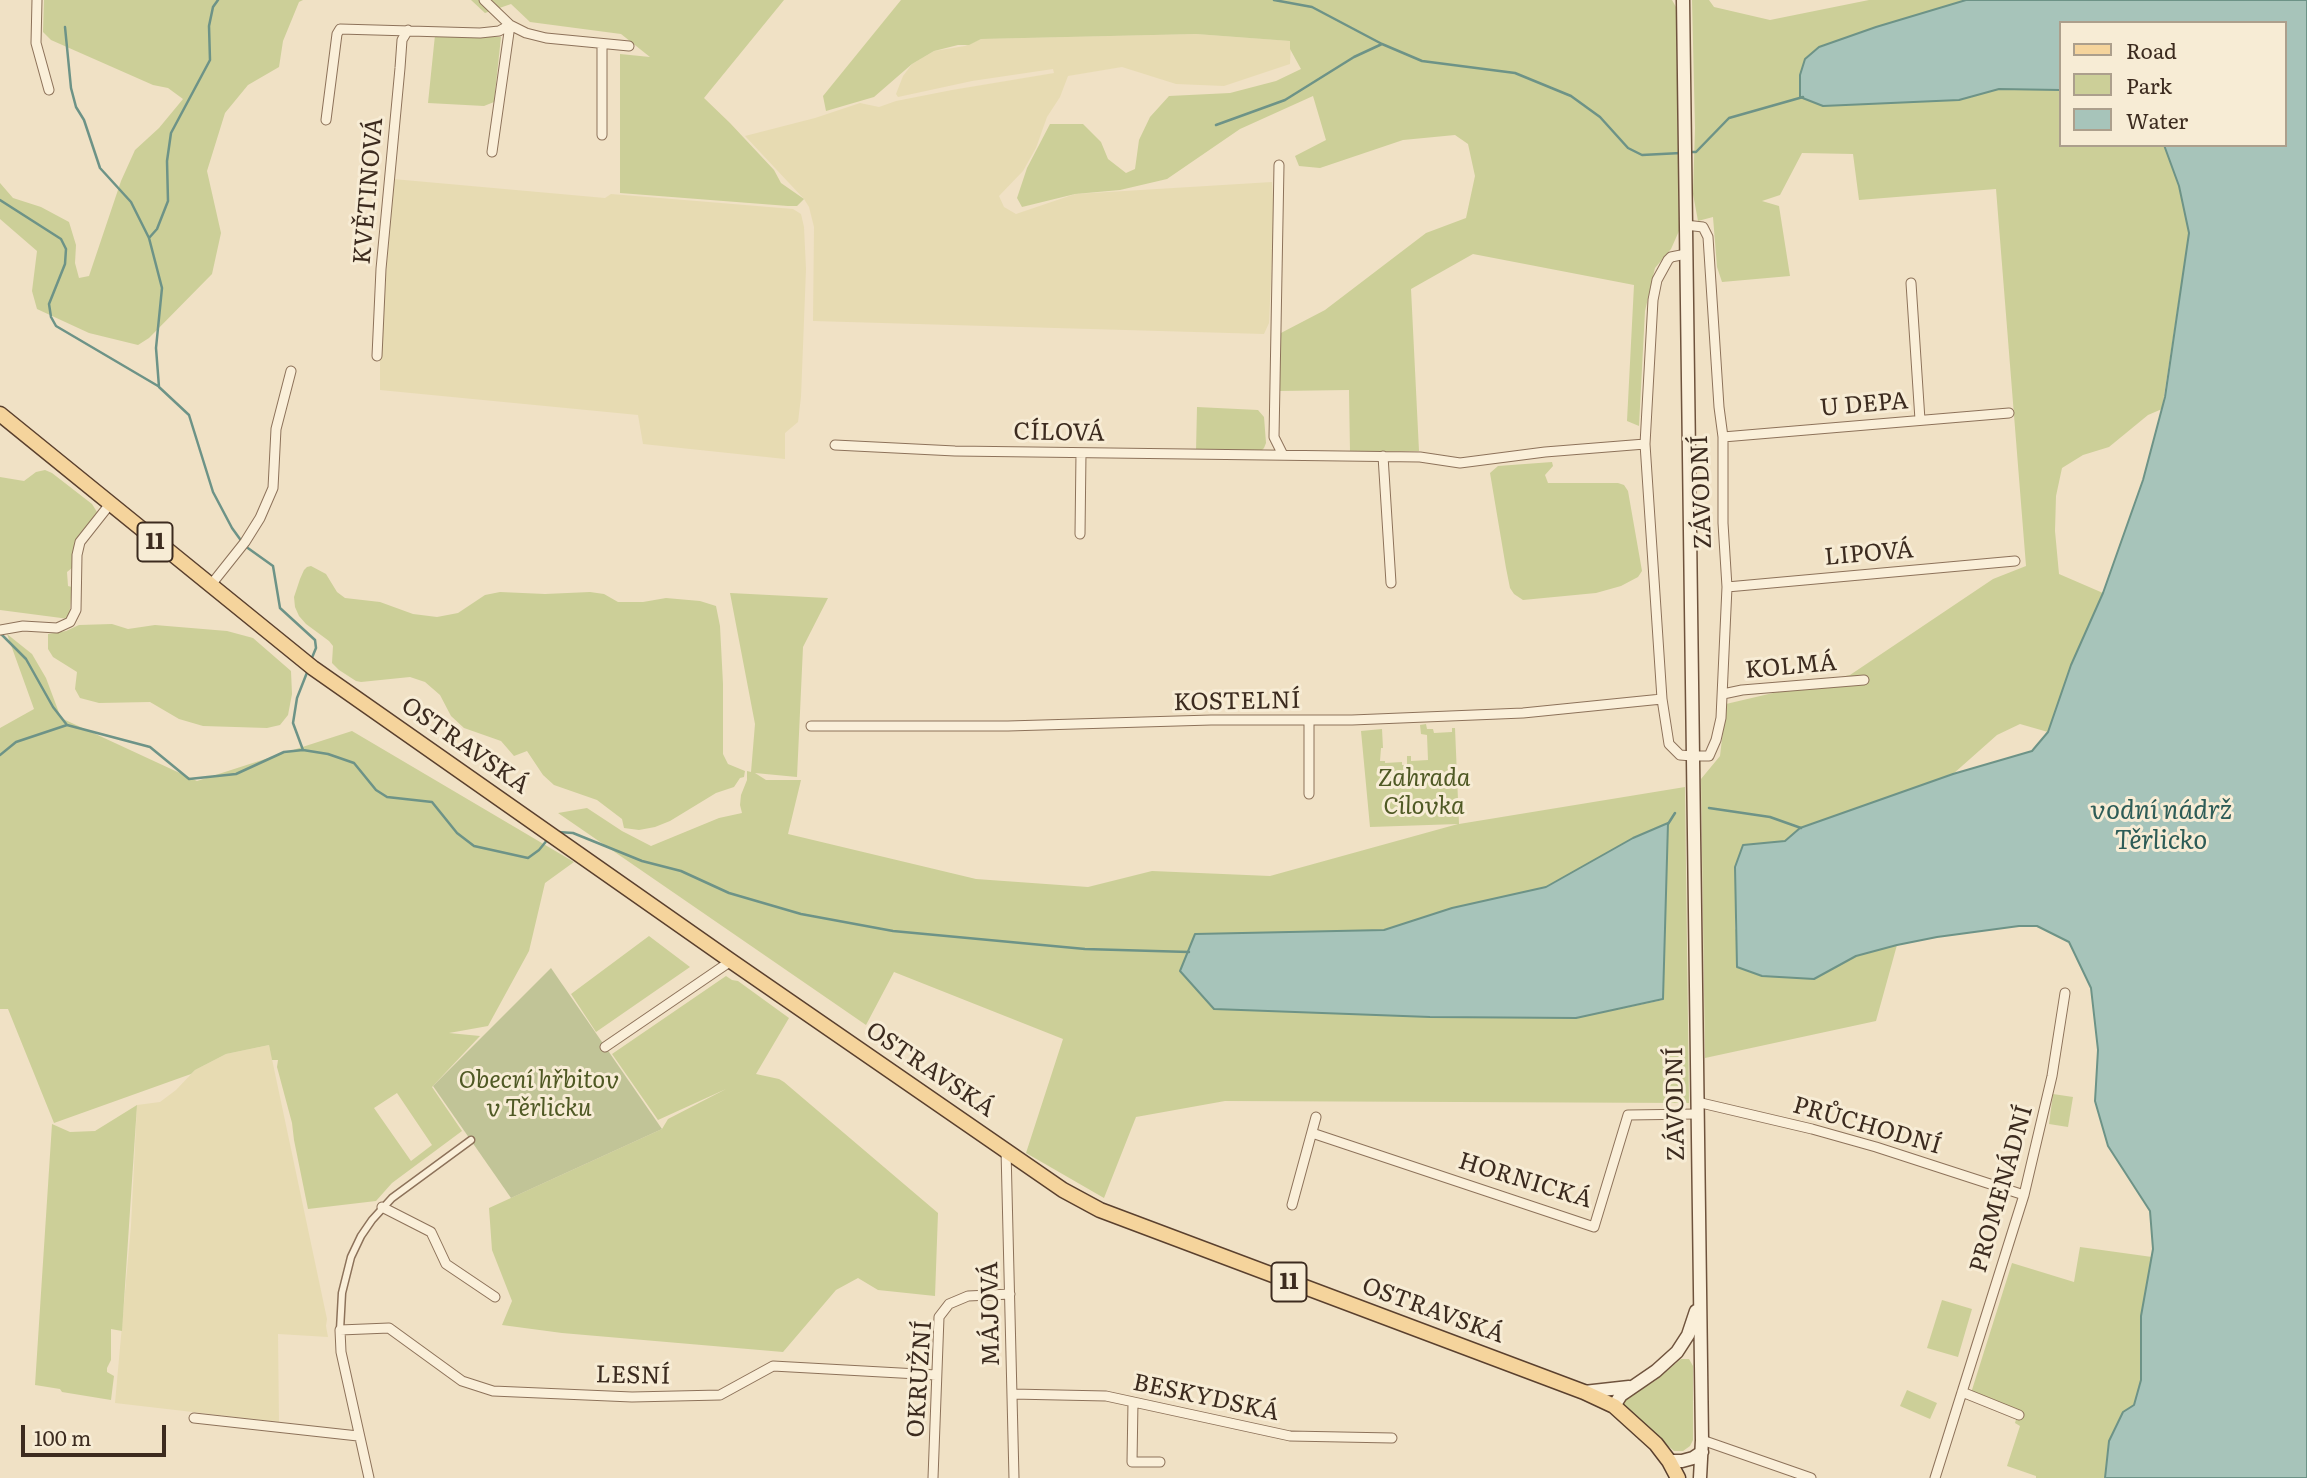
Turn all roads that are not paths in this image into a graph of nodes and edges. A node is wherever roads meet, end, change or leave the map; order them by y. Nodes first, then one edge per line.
1 (37, 0) edge
2 (484, 0) edge
3 (1683, 0) edge
4 (510, 25) junction
5 (408, 30) junction
6 (602, 44) junction
7 (629, 46) dead end
8 (49, 90) dead end
9 (326, 120) dead end
10 (602, 135) dead end
11 (492, 152) dead end
12 (1279, 165) dead end
13 (1685, 225) junction
14 (1685, 254) junction
15 (1911, 283) dead end
16 (377, 356) dead end
17 (291, 371) dead end
18 (2009, 413) dead end
19 (0, 414) edge
20 (1920, 420) junction
21 (1723, 437) junction
22 (1645, 444) junction
23 (835, 445) dead end
24 (1081, 453) junction
25 (1283, 455) junction
26 (1383, 456) junction
27 (110, 504) junction
28 (1080, 534) dead end
29 (2015, 561) dead end
30 (1391, 583) dead end
31 (210, 586) junction
32 (1727, 587) junction
33 (2, 629) edge
34 (1864, 680) dead end
35 (1723, 694) junction
36 (1661, 699) junction
37 (1309, 720) junction
38 (811, 726) dead end
39 (1692, 756) junction
40 (1309, 794) dead end
41 (731, 961) junction
42 (2065, 993) dead end
43 (605, 1047) dead end
44 (1697, 1108) junction
45 (1316, 1116) dead end
46 (1312, 1133) junction
47 (471, 1140) dead end
48 (1006, 1150) junction
49 (2024, 1195) junction
50 (1292, 1205) dead end
51 (382, 1207) junction
52 (1010, 1294) junction
53 (495, 1297) dead end
54 (1699, 1300) junction
55 (340, 1330) junction
56 (1677, 1352) junction
57 (1700, 1367) junction
58 (936, 1375) junction
59 (1632, 1386) junction
60 (1584, 1392) junction
61 (1962, 1392) junction
62 (1012, 1394) junction
63 (1133, 1402) junction
64 (1614, 1406) junction
65 (2019, 1415) dead end
66 (194, 1418) dead end
67 (358, 1436) junction
68 (1392, 1438) dead end
69 (1702, 1446) junction
70 (1669, 1461) junction
71 (1160, 1462) dead end
72 (369, 1478) edge
73 (933, 1478) edge
74 (1014, 1478) edge
75 (1678, 1478) edge
76 (1700, 1478) edge
77 (1811, 1478) edge
78 (1935, 1478) edge

1 - 8 street
2 - 4 street
3 - 13 main road, ZÁVODNÍ
4 - 5 street
4 - 6 street
4 - 11 street
5 - 9 street
5 - 16 street, KVĚTINOVÁ
6 - 7 street
6 - 10 street
12 - 25 street
13 - 14 main road, ZÁVODNÍ
13 - 21 street, ZÁVODNÍ
14 - 22 street
14 - 39 main road, ZÁVODNÍ
15 - 20 street
17 - 31 street
18 - 20 street, U DEPA
19 - 27 main road, OSTRAVSKÁ / 11
20 - 21 street, U DEPA
21 - 32 street, ZÁVODNÍ
22 - 26 street, CÍLOVÁ
22 - 36 street
23 - 24 street, CÍLOVÁ
24 - 25 street, CÍLOVÁ
24 - 28 street
25 - 26 street, CÍLOVÁ
26 - 30 street
27 - 31 main road, OSTRAVSKÁ / 11
27 - 33 street
29 - 32 street, LIPOVÁ
31 - 41 main road, OSTRAVSKÁ / 11
32 - 35 street, ZÁVODNÍ
34 - 35 street, KOLMÁ
35 - 39 street, ZÁVODNÍ
36 - 37 street, KOSTELNÍ
36 - 39 street
37 - 38 street, KOSTELNÍ
37 - 40 street
39 - 44 main road, ZÁVODNÍ
41 - 43 street
41 - 48 main road, OSTRAVSKÁ / 11
42 - 49 street, PROMENÁDNÍ
44 - 46 street, HORNICKÁ
44 - 49 street, PRŮCHODNÍ
44 - 54 main road, ZÁVODNÍ
45 - 46 street
46 - 50 street
47 - 51 street
48 - 52 street, MÁJOVÁ
48 - 60 main road, OSTRAVSKÁ / 11
49 - 61 street, PROMENÁDNÍ
51 - 53 street
51 - 55 street
52 - 58 street, OKRUŽNÍ
52 - 62 street, MÁJOVÁ
54 - 56 main road
54 - 57 main road, ZÁVODNÍ
55 - 58 street, LESNÍ
55 - 67 street
56 - 57 main road
56 - 59 main road
57 - 69 main road, ZÁVODNÍ
58 - 73 street, OKRUŽNÍ
59 - 60 main road
59 - 64 main road
60 - 64 main road, OSTRAVSKÁ / 11
61 - 65 street
61 - 78 street, PROMENÁDNÍ
62 - 63 street, BESKYDSKÁ
62 - 74 street, MÁJOVÁ
63 - 68 street, BESKYDSKÁ
63 - 71 street
64 - 70 main road, OSTRAVSKÁ / 11
66 - 67 street
67 - 72 street
69 - 70 main road
69 - 76 main road, ZÁVODNÍ
69 - 77 street
70 - 75 main road, OSTRAVSKÁ / 11

